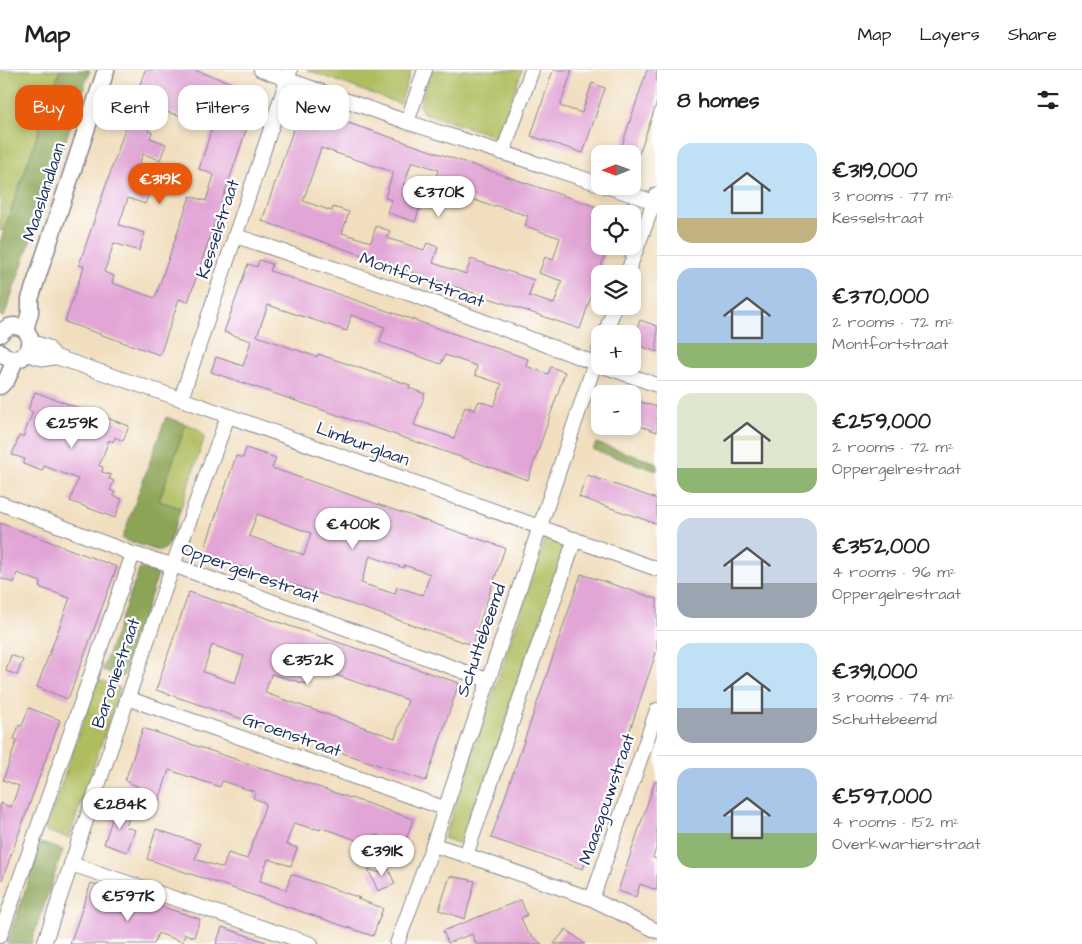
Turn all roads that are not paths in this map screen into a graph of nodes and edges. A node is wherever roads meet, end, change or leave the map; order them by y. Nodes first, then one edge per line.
1 (106, 70) edge
2 (261, 70) edge
3 (425, 70) edge
4 (532, 70) edge
5 (289, 74) edge
6 (407, 122) junction
7 (503, 152) junction
8 (591, 181) edge
9 (641, 194) edge
10 (656, 198) edge
11 (236, 236) junction
12 (631, 265) edge
13 (11, 343) edge
14 (591, 362) edge
15 (595, 375) edge
16 (628, 375) edge
17 (657, 385) edge
18 (0, 386) edge
19 (181, 399) junction
20 (228, 416) junction
21 (0, 503) edge
22 (540, 527) junction
23 (575, 539) junction
24 (133, 554) junction
25 (173, 565) junction
26 (657, 569) edge
27 (487, 680) junction
28 (128, 698) junction
29 (657, 710) edge
30 (444, 808) junction
31 (433, 845) junction
32 (466, 855) junction
33 (72, 864) junction
34 (592, 899) junction
35 (657, 931) edge
36 (0, 936) edge
37 (44, 944) edge
38 (311, 944) edge
39 (397, 944) edge

1 - 13 street, Maaslandlaan
2 - 5 street
3 - 6 street
4 - 7 street
5 - 6 street
5 - 11 street, Kesselstraat
6 - 7 street
7 - 8 street
9 - 10 street
10 - 12 street
11 - 14 street, Montfortstraat
11 - 19 street, Kesselstraat
13 - 18 street, Maaslandlaan
13 - 19 street, Limburglaan
15 - 22 street, Schuttebeemd
16 - 17 street, Montfortstraat
19 - 20 street, Limburglaan
20 - 22 street, Limburglaan
20 - 25 street, Baroniestraat
21 - 24 street, Oppergelrestraat
22 - 23 street, Limburglaan
22 - 27 street, Schuttebeemd
23 - 26 street, Limburglaan
23 - 32 street
24 - 25 street, Oppergelrestraat
24 - 36 street, Baroniestraat
25 - 27 street, Oppergelrestraat
25 - 28 street, Baroniestraat
27 - 30 street, Schuttebeemd
28 - 30 street, Groenstraat
28 - 33 street, Baroniestraat
29 - 34 street, Maasgouwstraat
30 - 31 street, Schuttebeemd
31 - 32 street
31 - 39 street, Schuttebeemd
32 - 34 street
33 - 37 street, Baroniestraat
33 - 38 street
34 - 35 street

